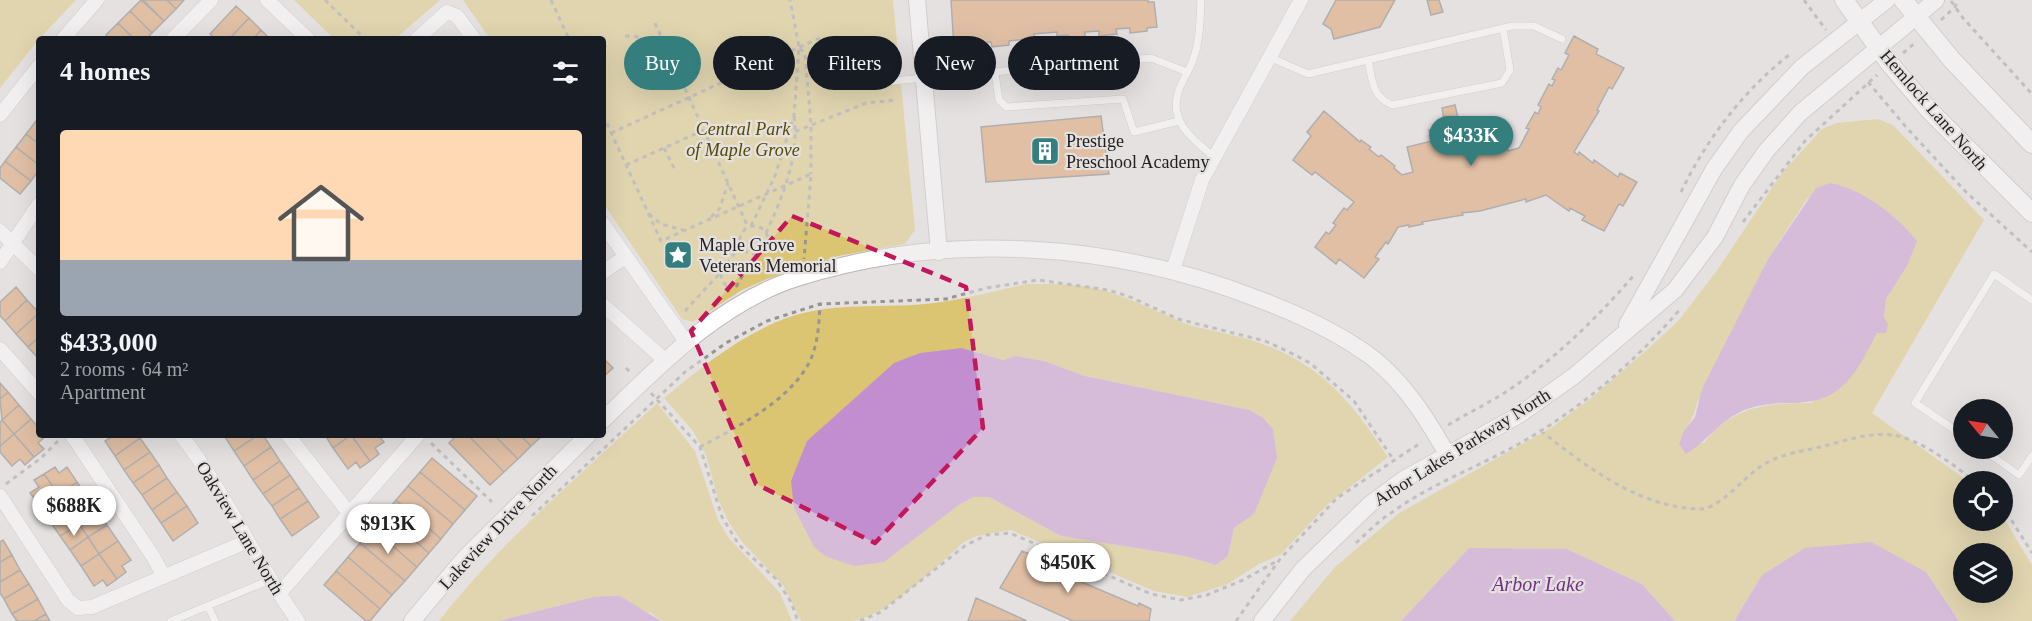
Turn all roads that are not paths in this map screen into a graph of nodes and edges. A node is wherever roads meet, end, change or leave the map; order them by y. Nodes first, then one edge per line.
1 (97, 0) edge
2 (211, 0) edge
3 (267, 0) edge
4 (917, 0) edge
5 (1201, 0) edge
6 (1301, 0) edge
7 (1844, 0) edge
8 (1887, 0) edge
9 (1903, 0) edge
10 (1936, 0) edge
11 (1916, 17) junction
12 (1860, 22) junction
13 (1503, 28) junction
14 (66, 36) edge
15 (182, 36) edge
16 (305, 36) edge
17 (420, 36) edge
18 (472, 36) edge
19 (921, 36) edge
20 (1562, 39) dead end
21 (1878, 47) junction
22 (1269, 57) junction
23 (1368, 60) junction
24 (36, 70) edge
25 (1187, 72) junction
26 (996, 73) edge
27 (996, 80) edge
28 (927, 90) edge
29 (0, 115) edge
30 (1179, 121) junction
31 (2032, 144) edge
32 (1214, 157) junction
33 (36, 208) edge
34 (2032, 213) edge
35 (606, 228) edge
36 (0, 231) edge
37 (13, 242) junction
38 (939, 252) junction
39 (625, 257) junction
40 (0, 262) edge
41 (36, 266) edge
42 (606, 270) edge
43 (1173, 270) junction
44 (2032, 300) edge
45 (606, 308) edge
46 (1622, 334) junction
47 (687, 343) junction
48 (0, 349) edge
49 (666, 361) junction
50 (36, 390) edge
51 (606, 417) edge
52 (1953, 429) edge
53 (74, 438) edge
54 (183, 438) edge
55 (290, 438) edge
56 (416, 438) edge
57 (585, 438) edge
58 (1447, 454) junction
59 (2032, 456) edge
60 (1996, 459) edge
61 (0, 496) edge
62 (349, 513) junction
63 (248, 541) junction
64 (164, 577) junction
65 (270, 580) junction
66 (279, 594) junction
67 (208, 606) junction
68 (171, 621) edge
69 (215, 621) edge
70 (298, 621) edge
71 (412, 621) edge
72 (1262, 621) edge

1 - 14 street
2 - 15 street
3 - 16 street
4 - 19 street
5 - 25 lane
6 - 22 street
7 - 12 main road, Hemlock Lane North
8 - 12 street, Arbor Lakes Parkway North
9 - 11 main road
10 - 11 street, Arbor Lakes Parkway North
11 - 21 street, Arbor Lakes Parkway North
11 - 31 main road
12 - 21 main road, Hemlock Lane North
12 - 46 street, Arbor Lakes Parkway North
13 - 20 lane
13 - 23 lane
13 - 23 lane
17 - 18 street
21 - 34 main road, Hemlock Lane North
21 - 46 street, Arbor Lakes Parkway North
22 - 23 lane
22 - 32 street
24 - 29 street
25 - 26 lane
25 - 30 lane
27 - 30 lane
28 - 38 street
30 - 32 lane
32 - 43 street
33 - 37 street
35 - 39 street
36 - 37 street
37 - 40 street
37 - 41 street
38 - 43 street
38 - 47 street
39 - 42 street
39 - 47 street
43 - 58 street
44 - 52 lane
45 - 49 street
46 - 58 street, Arbor Lakes Parkway North
47 - 49 street
48 - 50 street
49 - 51 street
53 - 64 street
54 - 63 street, Oakview Lane North
55 - 62 street
56 - 62 street
57 - 71 street, Lakeview Drive North
58 - 72 street, Arbor Lakes Parkway North
59 - 60 lane
61 - 64 street
62 - 66 street
63 - 64 street
63 - 65 street, Oakview Lane North
65 - 66 street, Oakview Lane North
65 - 67 lane
66 - 70 street, Oakview Lane North
67 - 68 lane
67 - 69 lane

